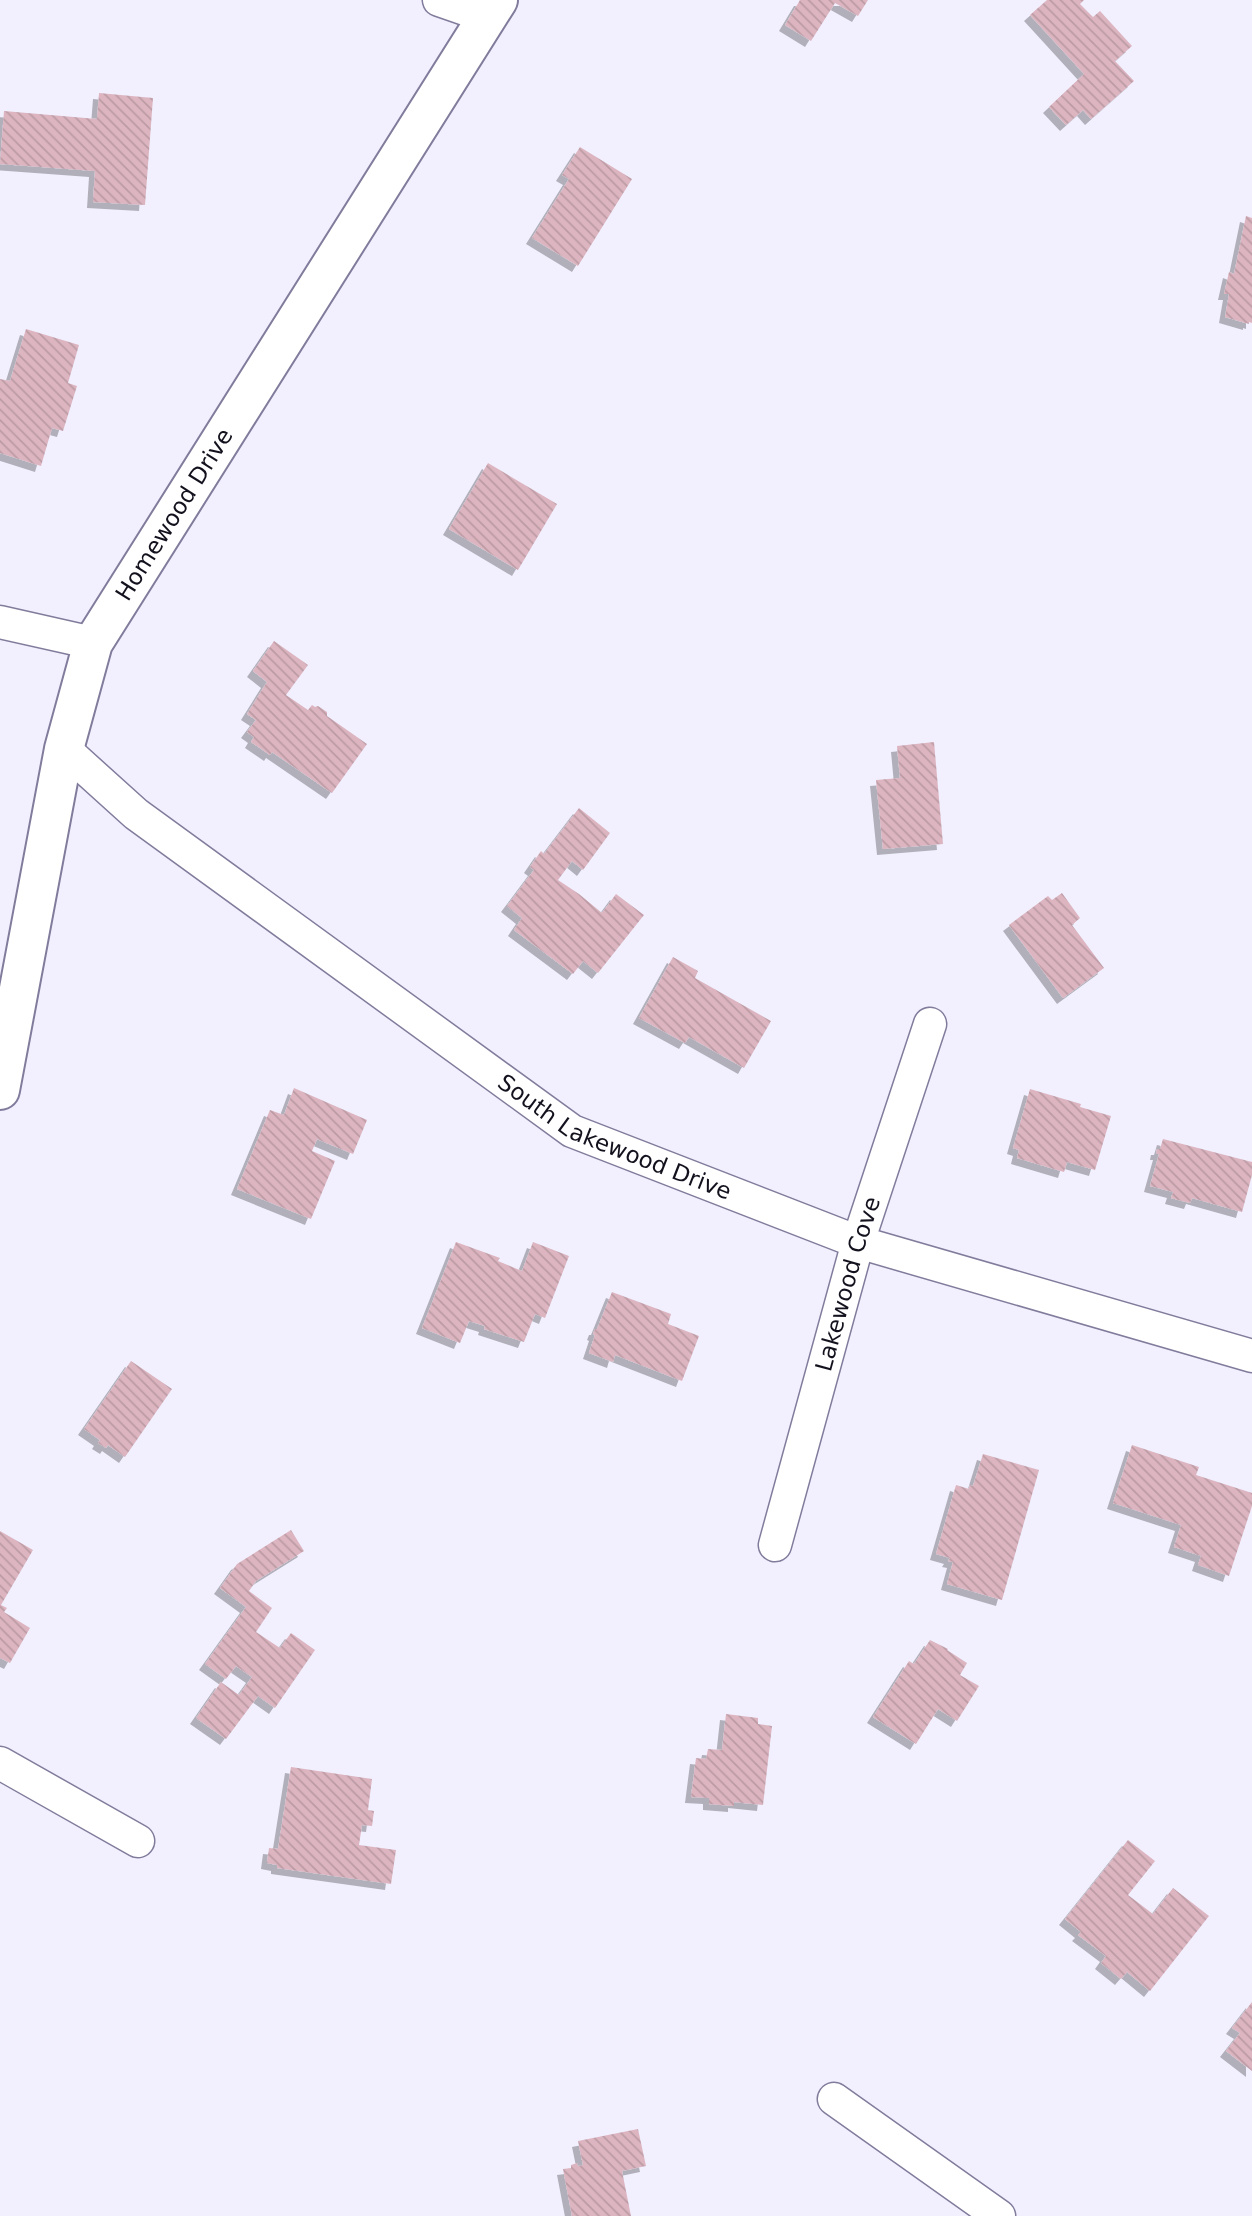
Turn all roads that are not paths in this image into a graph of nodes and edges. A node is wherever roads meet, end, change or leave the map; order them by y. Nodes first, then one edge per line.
1 (439, 0) edge
2 (493, 8) edge
3 (0, 622) edge
4 (93, 643) junction
5 (64, 750) junction
6 (930, 1024) dead end
7 (0, 1090) edge
8 (858, 1242) junction
9 (1252, 1356) edge
10 (775, 1545) dead end
11 (0, 1763) edge
12 (138, 1841) dead end
13 (834, 2099) dead end
14 (999, 2216) edge

1 - 2 street
2 - 4 street, Homewood Drive
3 - 4 street
4 - 5 street, Homewood Drive
5 - 7 street, Homewood Drive
5 - 8 street, South Lakewood Drive
6 - 8 street, Lakewood Cove
8 - 9 street, South Lakewood Drive
8 - 10 street, Lakewood Cove
11 - 12 street
13 - 14 street

